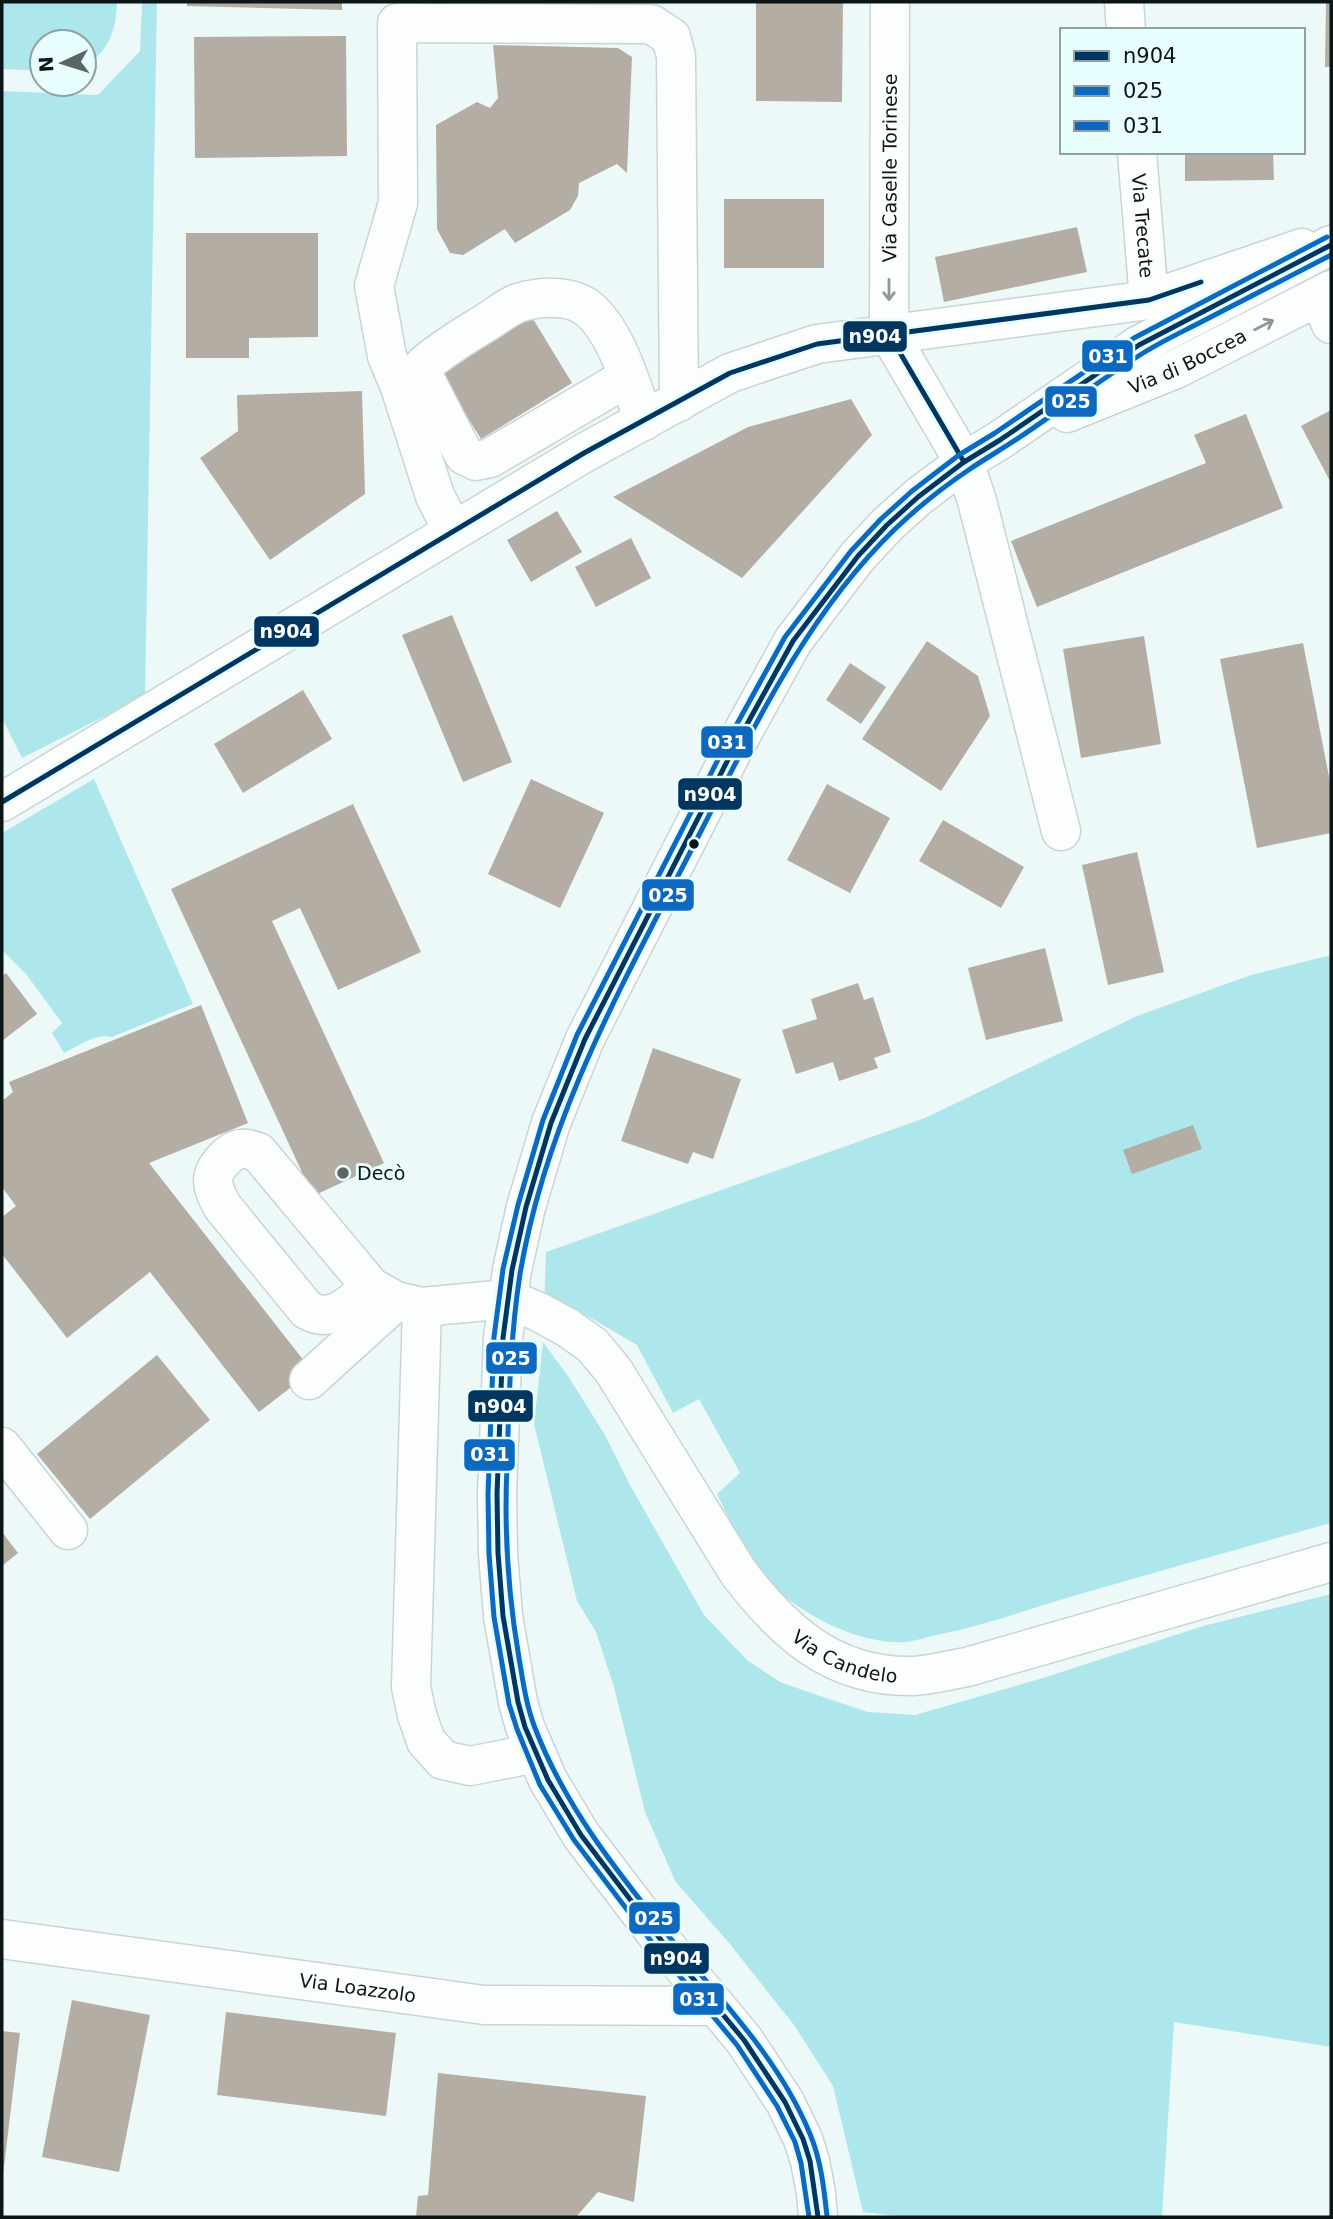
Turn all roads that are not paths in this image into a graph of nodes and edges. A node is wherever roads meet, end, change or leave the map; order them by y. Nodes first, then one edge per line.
1 (890, 2) edge
2 (1124, 2) edge
3 (1126, 28) edge
4 (1137, 154) edge
5 (1331, 237) edge
6 (1331, 245) edge
7 (1150, 300) junction
8 (1327, 304) edge
9 (889, 334) junction
10 (628, 377) junction
11 (679, 402) junction
12 (644, 421) junction
13 (1000, 440) junction
14 (964, 462) junction
15 (453, 531) junction
16 (2, 802) edge
17 (1061, 831) dead end
18 (396, 1298) junction
19 (508, 1299) junction
20 (309, 1380) dead end
21 (2, 1447) edge
22 (68, 1530) dead end
23 (1331, 1562) edge
24 (536, 1753) junction
25 (2, 1939) edge
26 (716, 2006) junction
27 (818, 2217) edge

1 -> 9 street, Via Caselle Torinese
2 - 3 street
4 - 7 street, Via Trecate
5 - 7 street
6 - 13 street, Via di Boccea
7 - 9 street
13 -> 8 street, Via di Boccea
9 - 11 street
9 - 14 street
10 - 10 street
10 - 12 street
11 - 12 street
11 - 15 street
12 - 15 street
13 - 14 street, Via di Boccea
14 - 17 street
14 - 19 street, Via di Boccea
15 - 16 street
18 - 19 street
18 - 20 street
18 - 24 street
19 - 23 street, Via Candelo
19 - 24 street, Via di Boccea
21 - 22 street
24 - 26 street, Via di Boccea
25 - 26 street, Via Loazzolo
26 - 27 street, Via di Boccea

